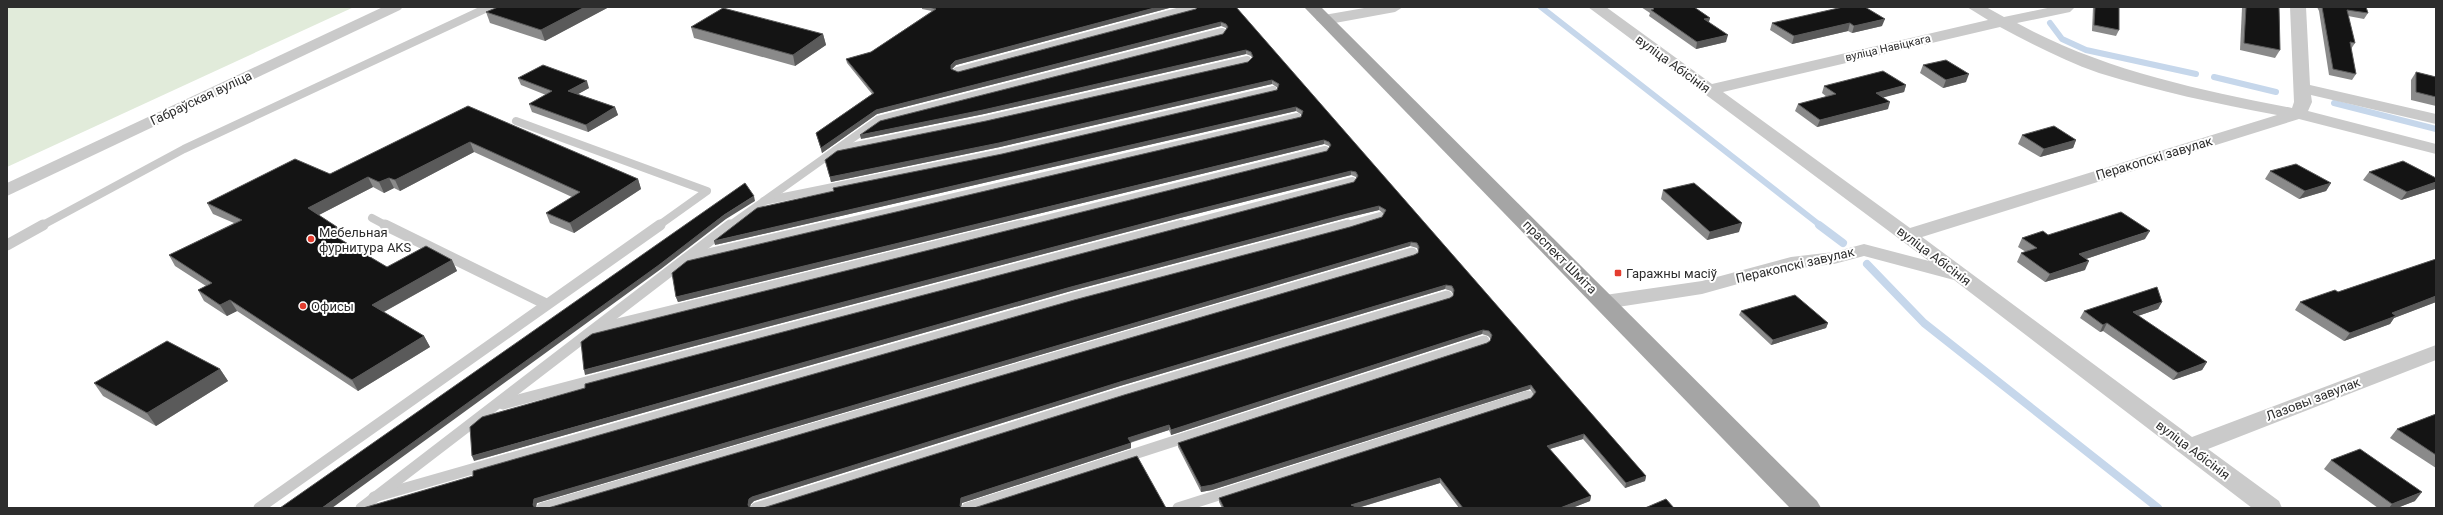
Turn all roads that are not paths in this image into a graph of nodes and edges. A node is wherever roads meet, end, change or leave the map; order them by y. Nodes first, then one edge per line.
1 (395, 7) edge
2 (489, 7) edge
3 (1195, 7) edge
4 (1394, 7) edge
5 (1596, 7) edge
6 (1975, 7) edge
7 (2067, 7) edge
8 (2298, 7) edge
9 (1318, 14) edge
10 (2001, 22) junction
11 (1222, 32) edge
12 (1247, 60) dead end
13 (957, 71) edge
14 (2303, 88) junction
15 (1273, 90) edge
16 (1710, 90) junction
17 (2298, 114) junction
18 (1297, 117) edge
19 (2436, 119) edge
20 (516, 121) dead end
21 (2436, 149) edge
22 (1325, 150) edge
23 (830, 152) junction
24 (1352, 181) edge
25 (7, 190) edge
26 (760, 202) junction
27 (1380, 216) edge
28 (372, 218) dead end
29 (1907, 235) junction
30 (7, 245) edge
31 (1412, 253) dead end
32 (681, 260) junction
33 (1961, 276) junction
34 (1447, 296) dead end
35 (1605, 302) junction
36 (546, 304) junction
37 (597, 328) junction
38 (1484, 341) dead end
39 (2436, 352) edge
40 (1528, 396) dead end
41 (498, 405) junction
42 (2189, 447) junction
43 (374, 497) junction
44 (259, 508) edge
45 (361, 508) edge
46 (542, 508) edge
47 (756, 508) edge
48 (967, 508) edge
49 (1178, 508) edge
50 (1807, 508) edge
51 (2270, 508) edge

1 - 25 street, Габраўская вуліца
2 - 30 lane
3 - 13 lane
4 - 9 street
5 - 16 street, вуліца Абісінія
6 - 10 street
7 - 10 street, вуліца Навіцкага
8 - 14 street
9 - 35 main road, праспект Шміта
10 - 16 street, вуліца Навіцкага
10 - 17 street
11 - 23 lane
12 - 23 lane
14 - 17 street
14 - 19 street
15 - 26 lane
16 - 29 street, вуліца Абісінія
17 - 21 street
17 - 29 street, Перакопскі завулак
18 - 32 lane
20 - 36 lane
22 - 37 lane
23 - 26 lane
24 - 41 lane
26 - 32 lane
27 - 43 lane
28 - 36 lane
29 - 33 street, вуліца Абісінія
31 - 46 lane
32 - 37 lane
33 - 35 street, Перакопскі завулак
33 - 42 street, вуліца Абісінія
34 - 47 lane
35 - 50 main road, праспект Шміта
36 - 44 lane
37 - 41 lane
38 - 48 lane
39 - 42 street, Лазовы завулак
40 - 49 lane
41 - 43 lane
42 - 51 street, вуліца Абісінія
43 - 45 lane

